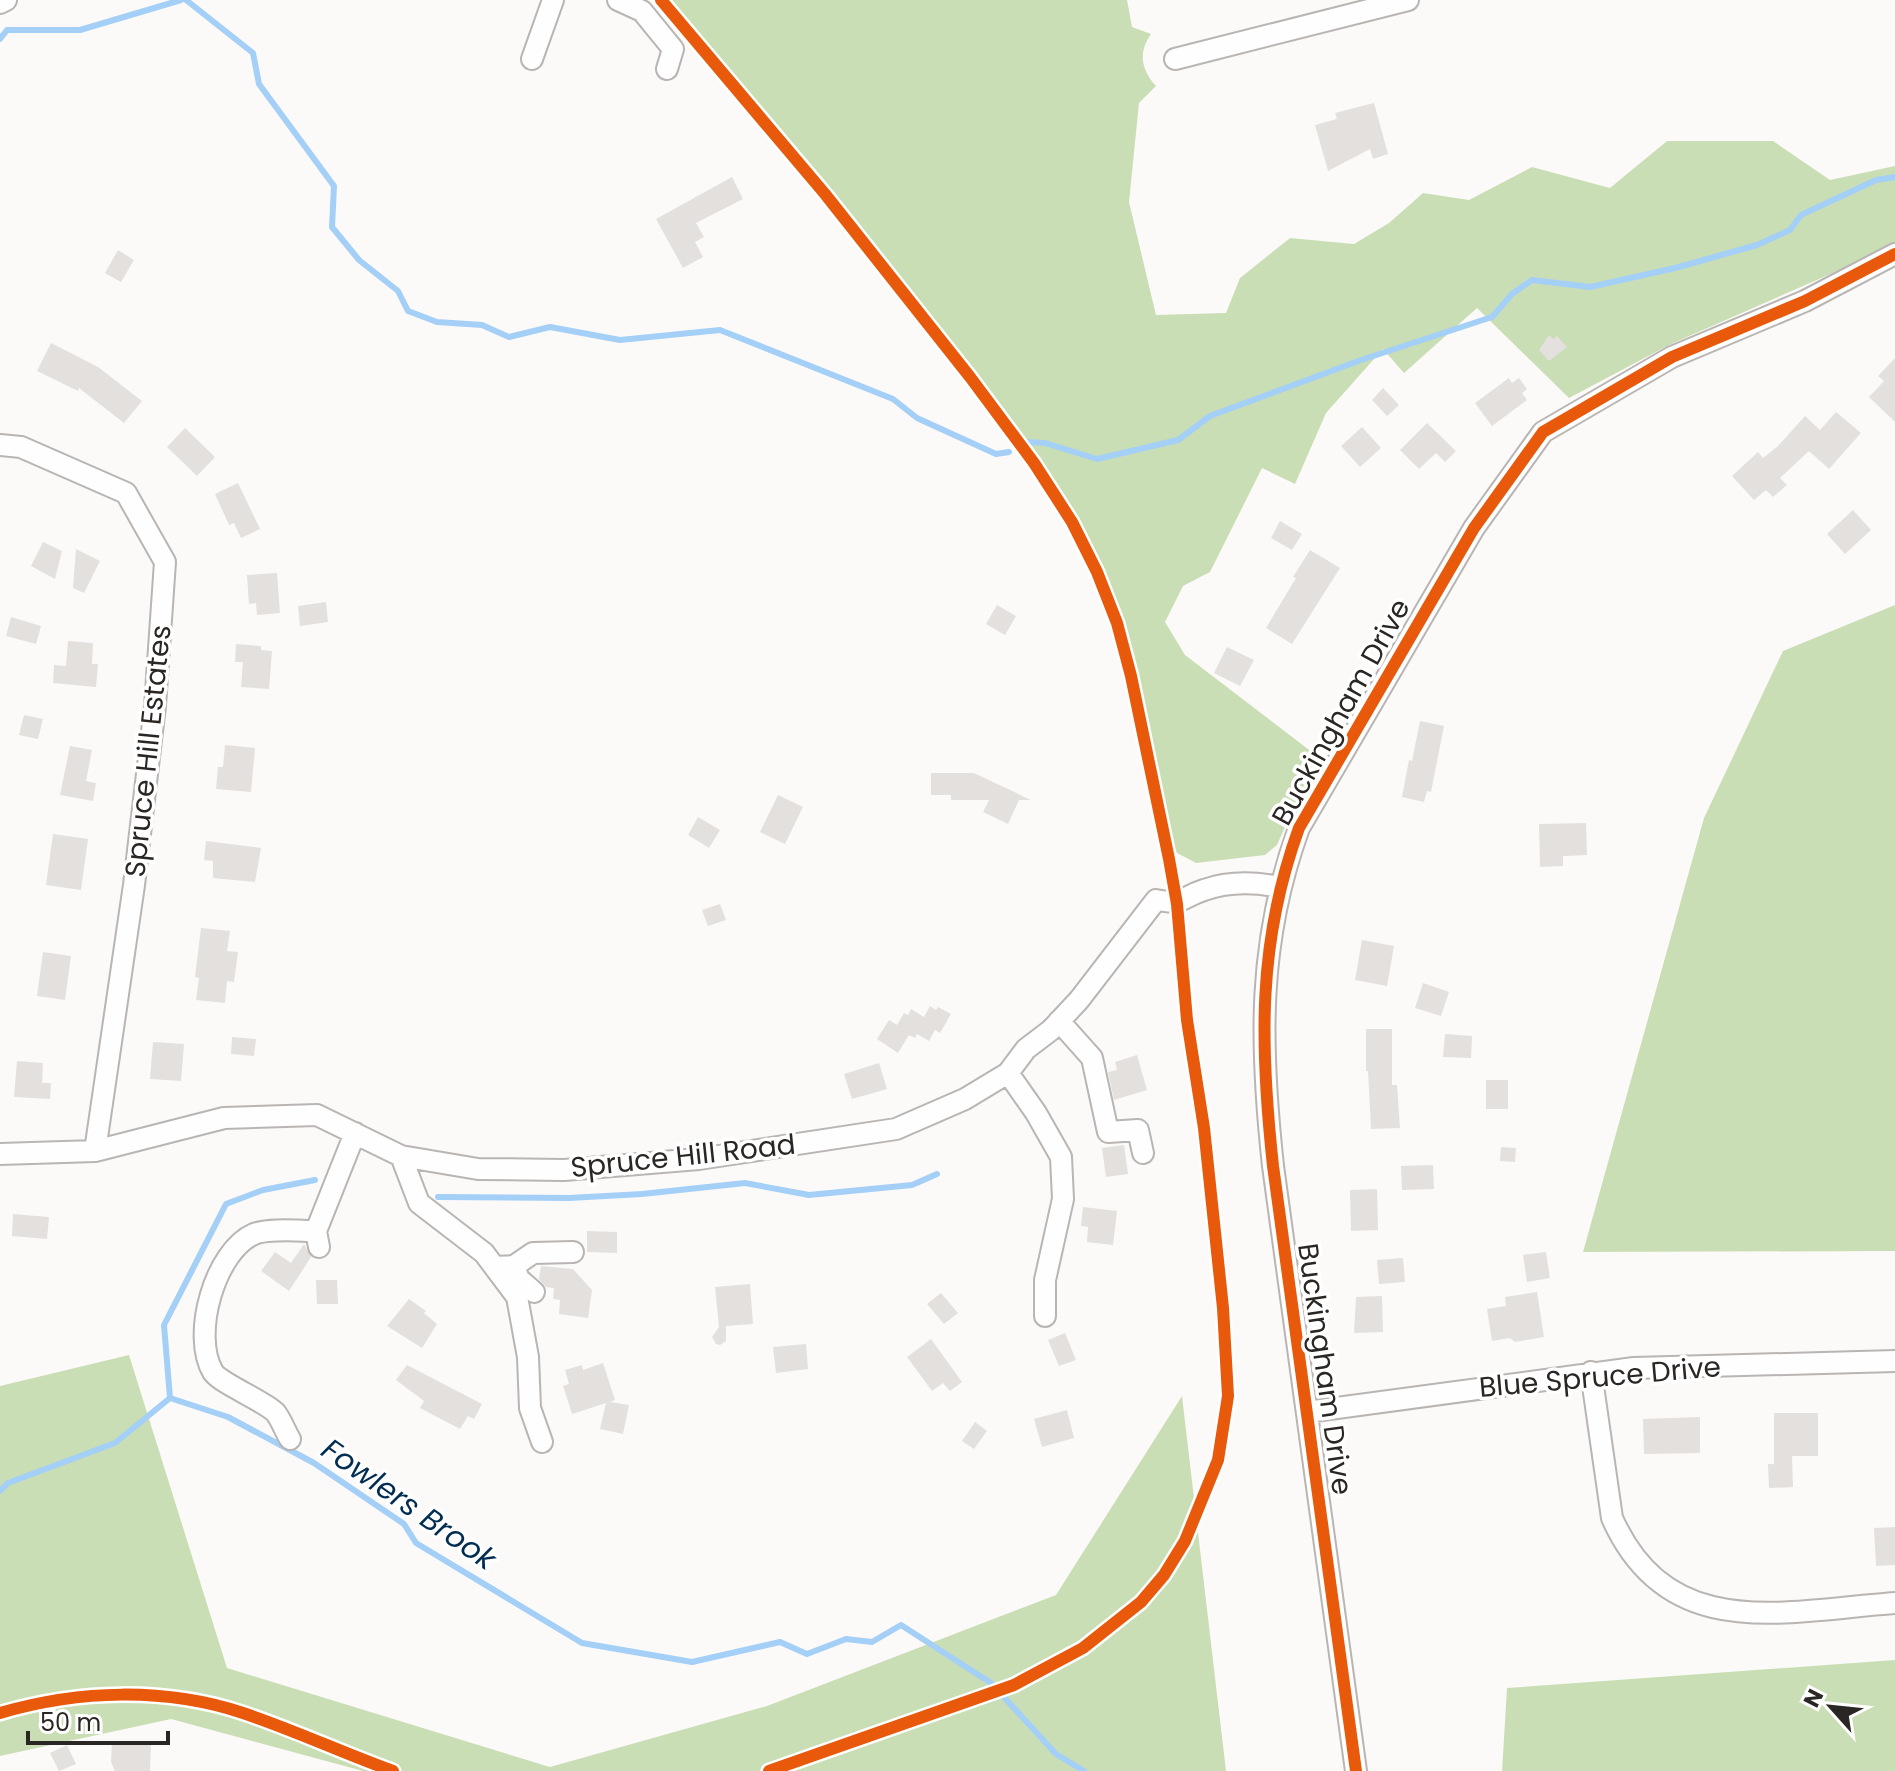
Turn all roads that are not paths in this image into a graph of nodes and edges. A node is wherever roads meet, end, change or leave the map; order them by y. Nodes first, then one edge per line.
1 (6, 0) edge
2 (553, 0) edge
3 (618, 0) edge
4 (1408, 0) edge
5 (0, 3) edge
6 (532, 59) dead end
7 (1175, 59) dead end
8 (667, 69) dead end
9 (1895, 254) edge
10 (0, 445) edge
11 (1280, 887) junction
12 (1059, 1021) junction
13 (1008, 1073) junction
14 (355, 1133) junction
15 (95, 1151) junction
16 (1143, 1153) dead end
17 (0, 1154) edge
18 (401, 1156) junction
19 (573, 1252) dead end
20 (504, 1267) junction
21 (534, 1292) dead end
22 (1045, 1316) dead end
23 (1895, 1361) edge
24 (1591, 1372) junction
25 (1307, 1412) junction
26 (290, 1439) dead end
27 (542, 1442) dead end
28 (1895, 1603) edge
29 (1356, 1771) edge

1 - 5 street
2 - 6 street
3 - 8 street
4 - 7 street
9 - 11 street, Buckingham Drive
10 - 15 street, Spruce Hill Estates
11 - 12 street, Spruce Hill Road
11 - 25 street, Buckingham Drive
12 - 13 street, Spruce Hill Road
12 - 16 street
13 - 18 street, Spruce Hill Road
13 - 22 street
14 - 15 street, Spruce Hill Road
14 - 18 street, Spruce Hill Road
14 - 26 street
15 - 17 street, Spruce Hill Road
18 - 20 street
19 - 20 street
20 - 21 street
20 - 27 street
23 - 24 street, Blue Spruce Drive
24 - 25 street, Blue Spruce Drive
24 - 28 street
25 - 29 street, Buckingham Drive

